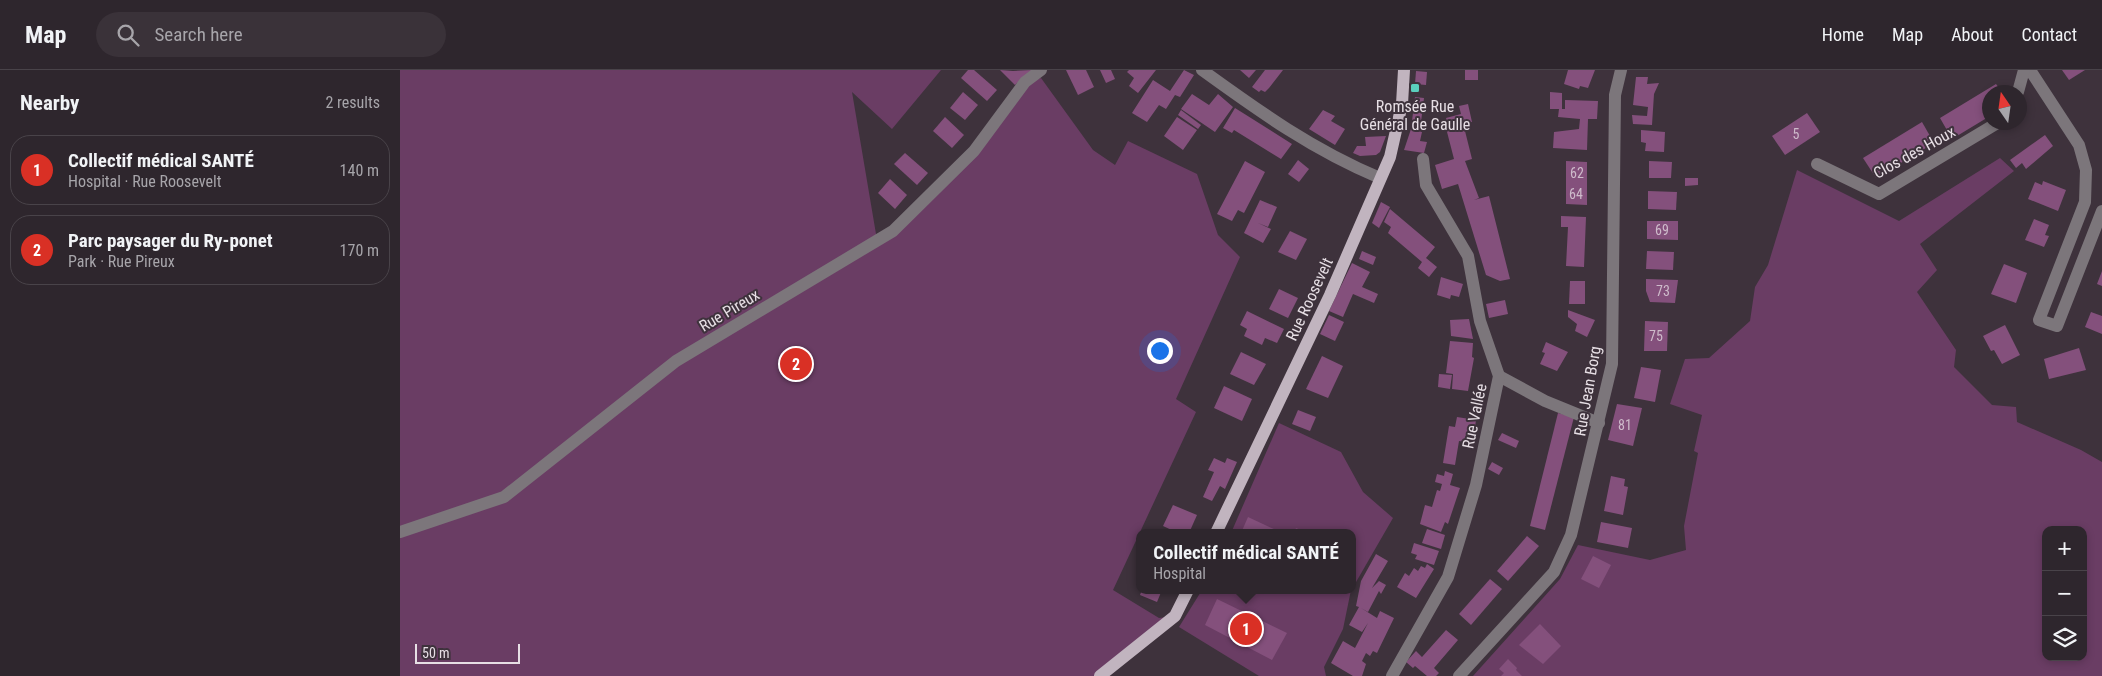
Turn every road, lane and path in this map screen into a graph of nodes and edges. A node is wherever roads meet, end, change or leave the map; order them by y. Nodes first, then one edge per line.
1 (1041, 70) edge
2 (1202, 70) edge
3 (1404, 70) edge
4 (1621, 70) edge
5 (2024, 70) edge
6 (2030, 70) edge
7 (2020, 85) edge
8 (1986, 130) edge
9 (1423, 159) dead end
10 (1817, 164) dead end
11 (1380, 178) junction
12 (2102, 211) edge
13 (1499, 376) junction
14 (1599, 424) junction
15 (1218, 529) edge
16 (400, 532) edge
17 (1186, 594) edge
18 (1100, 676) edge
19 (1392, 676) edge
20 (1459, 676) edge

1 - 16 street, Rue Pireux
2 - 11 street
3 - 11 main road, Rue Roosevelt
4 - 14 street, Rue Jean Borg
5 - 7 street
6 - 12 street
8 - 10 street, Clos des Houx
9 - 13 street, Rue Vallée
11 - 15 main road, Rue Roosevelt
13 - 14 street
13 - 19 street, Rue Vallée
14 - 20 street, Rue Jean Borg
17 - 18 main road

